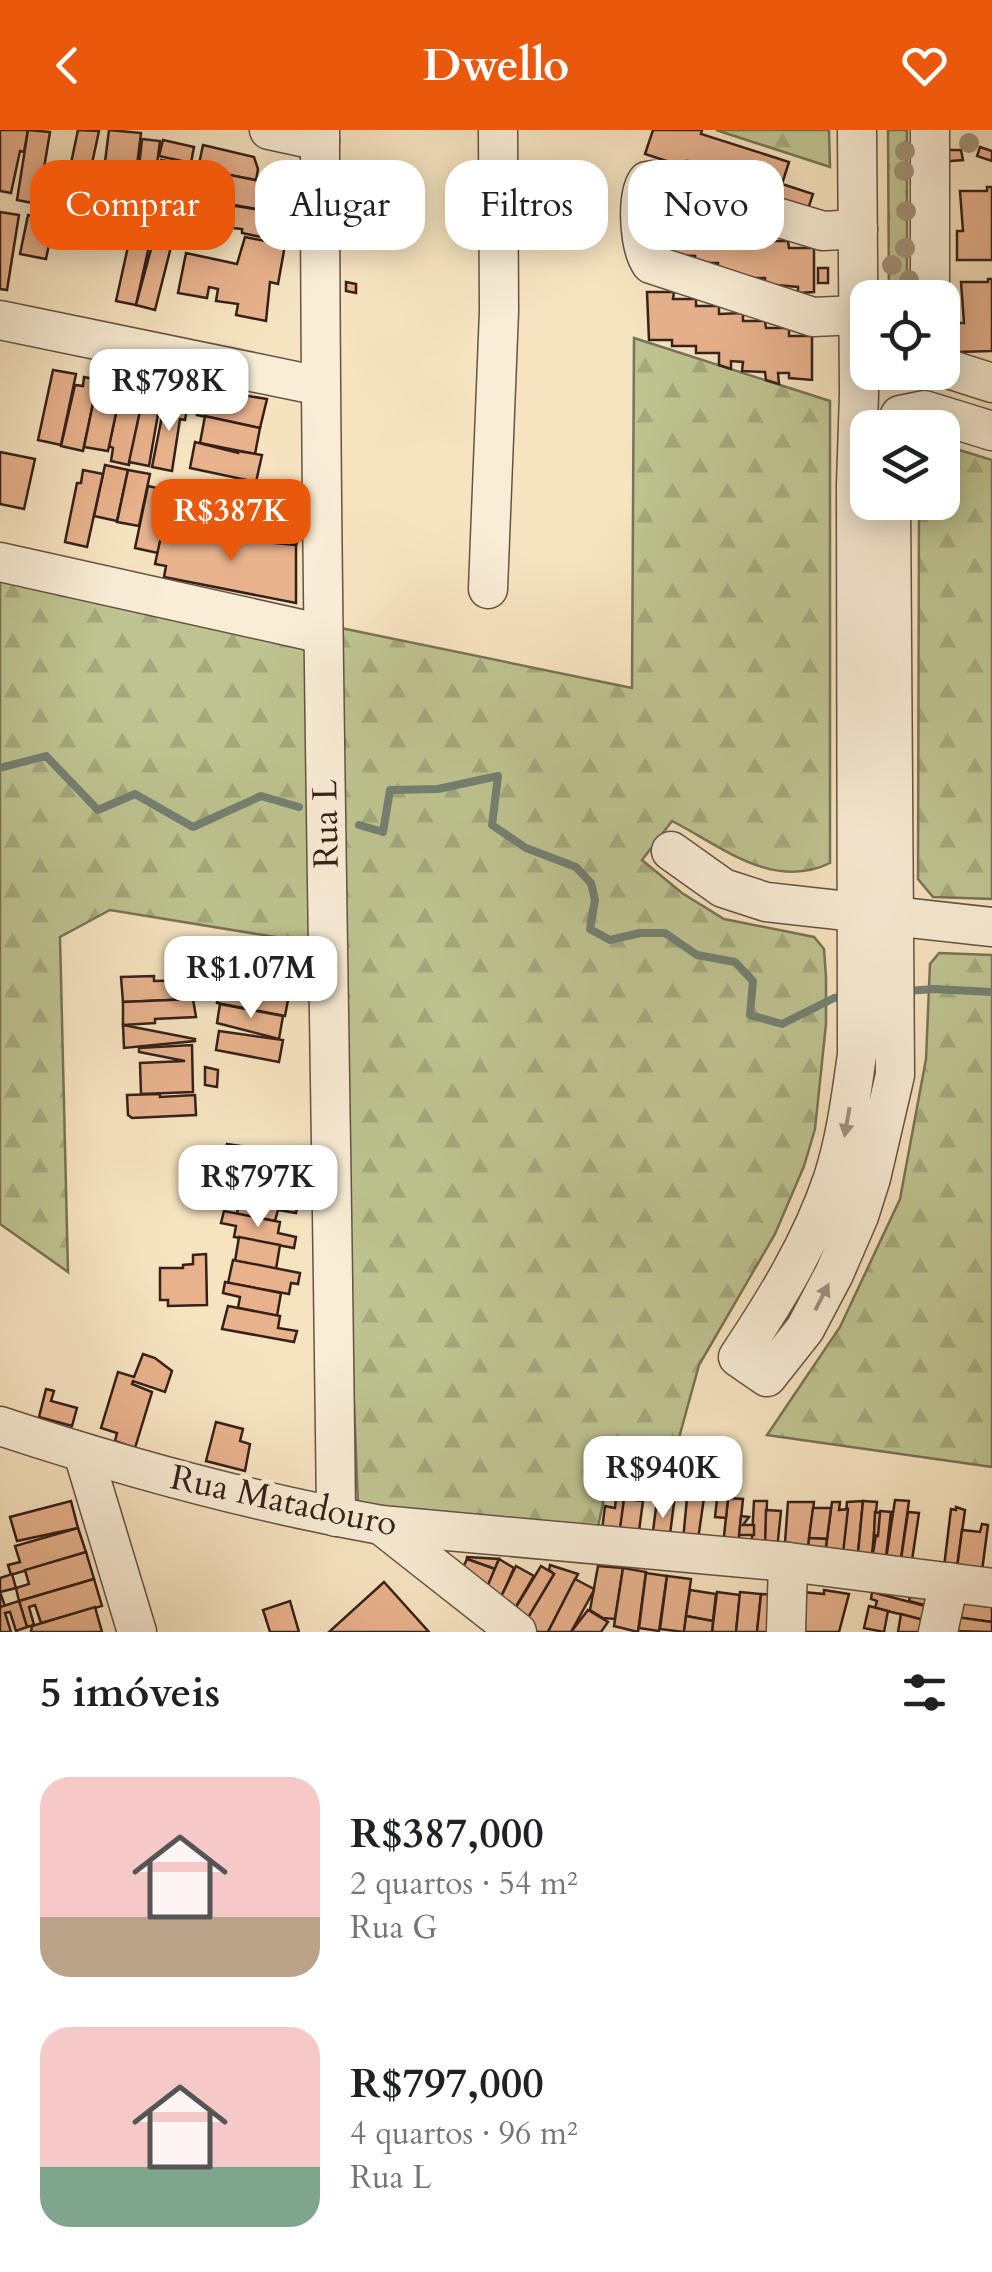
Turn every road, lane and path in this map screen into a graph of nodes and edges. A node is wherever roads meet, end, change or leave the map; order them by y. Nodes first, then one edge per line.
1 (269, 130) edge
2 (498, 130) edge
3 (857, 130) edge
4 (930, 130) edge
5 (320, 135) edge
6 (858, 230) junction
7 (858, 280) edge
8 (930, 280) edge
9 (850, 315) edge
10 (0, 320) edge
11 (960, 373) edge
12 (992, 383) edge
13 (320, 386) junction
14 (860, 390) edge
15 (960, 421) edge
16 (992, 431) edge
17 (891, 520) edge
18 (0, 562) edge
19 (488, 589) dead end
20 (324, 634) junction
21 (671, 851) dead end
22 (857, 914) junction
23 (895, 918) junction
24 (992, 927) edge
25 (876, 970) junction
26 (877, 1025) junction
27 (0, 1426) edge
28 (82, 1453) junction
29 (336, 1517) junction
30 (381, 1525) junction
31 (788, 1562) junction
32 (949, 1582) junction
33 (992, 1588) edge
34 (136, 1632) edge
35 (517, 1632) edge
36 (786, 1632) edge
37 (938, 1632) edge

1 - 5 street
2 - 19 street
3 - 6 street
4 - 8 street
5 - 13 street, Rua L
6 - 7 street
6 - 9 street
10 - 13 street
11 - 12 street
13 - 20 street, Rua L
14 - 22 street
15 - 16 street
17 - 23 street
18 - 20 street
20 - 29 street, Rua L
21 - 22 street
22 - 23 street
22 - 25 street
23 - 24 street
23 - 25 street
25 - 26 street
26 -> 26 street
27 - 28 street, Rua Matadouro
28 - 29 street, Rua Matadouro
28 - 34 street
29 - 30 street, Rua Matadouro
30 - 31 street, Rua Matadouro
30 - 35 street
31 - 32 street, Rua Matadouro
31 - 36 street
32 - 33 street, Rua Matadouro
32 - 37 street

